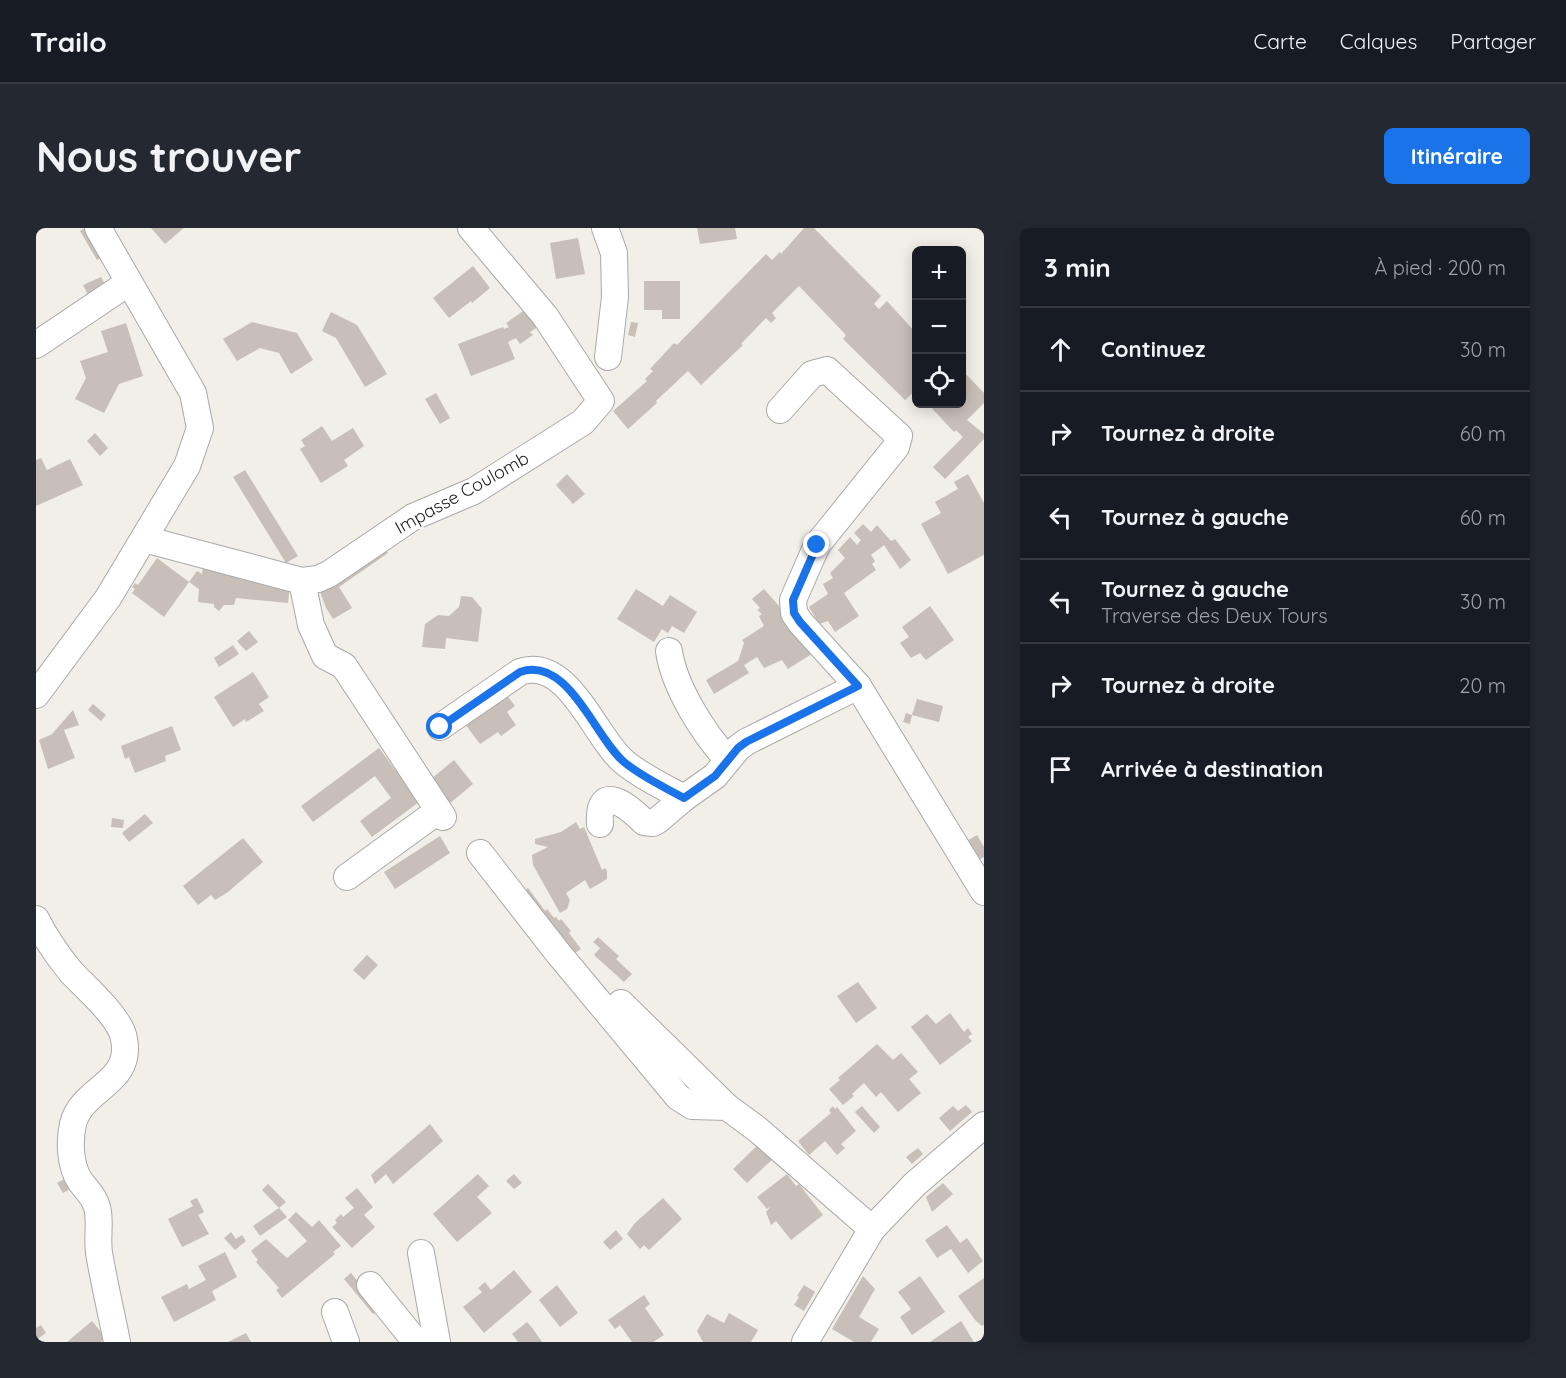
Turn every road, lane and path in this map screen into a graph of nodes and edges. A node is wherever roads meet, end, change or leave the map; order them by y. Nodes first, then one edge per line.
1 (98, 228) edge
2 (471, 228) edge
3 (605, 228) edge
4 (128, 283) junction
5 (36, 345) edge
6 (608, 357) dead end
7 (780, 410) dead end
8 (144, 538) junction
9 (302, 581) junction
10 (669, 651) dead end
11 (858, 686) junction
12 (36, 695) edge
13 (440, 727) dead end
14 (728, 760) junction
15 (684, 798) junction
16 (600, 824) dead end
17 (480, 853) dead end
18 (346, 877) dead end
19 (984, 892) edge
20 (36, 919) edge
21 (621, 1003) dead end
22 (727, 1107) junction
23 (984, 1125) edge
24 (872, 1229) junction
25 (421, 1253) dead end
26 (370, 1285) dead end
27 (335, 1312) dead end
28 (117, 1342) edge
29 (346, 1342) edge
30 (416, 1342) edge
31 (437, 1342) edge
32 (806, 1342) edge

1 - 4 street
2 - 9 street, Impasse Coulomb
3 - 6 street
4 - 5 street
4 - 8 street
7 - 11 street
8 - 9 street
8 - 12 street
9 - 18 street
10 - 14 street
11 - 14 street
11 - 19 street
13 - 15 street
14 - 15 street
15 - 16 street
17 - 22 street
20 - 28 street
21 - 22 street
22 - 24 street
23 - 24 street
24 - 32 street
25 - 31 street
26 - 30 street
27 - 29 street

